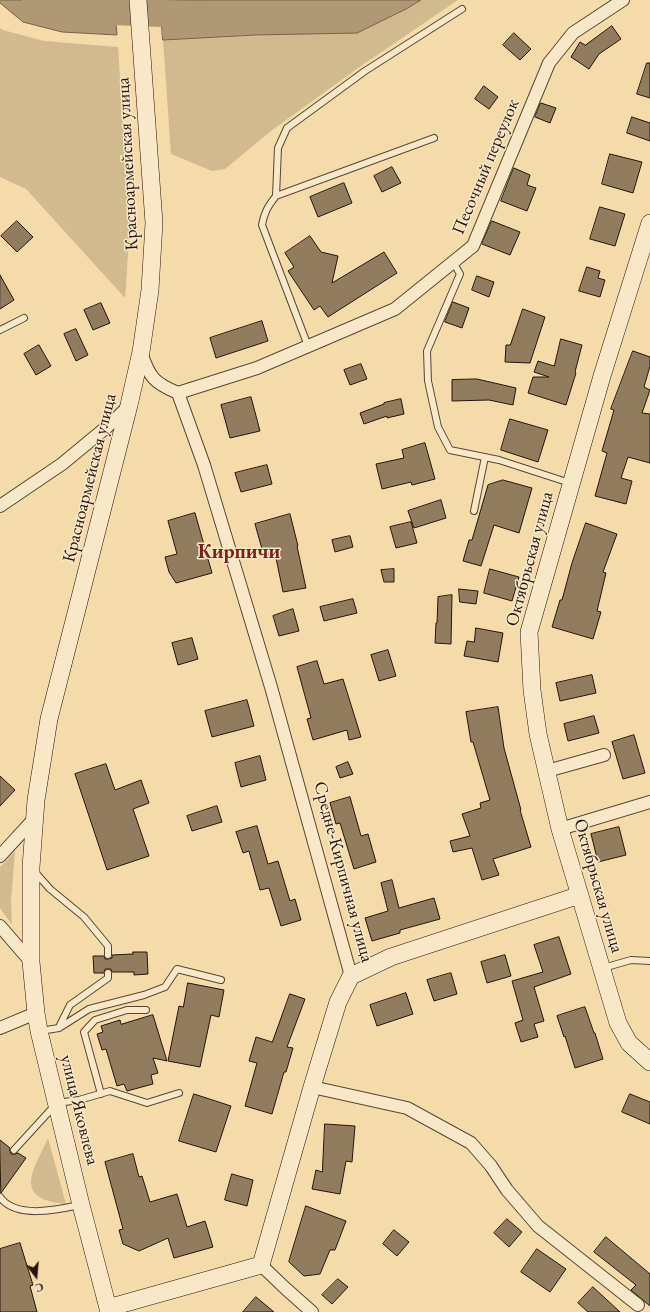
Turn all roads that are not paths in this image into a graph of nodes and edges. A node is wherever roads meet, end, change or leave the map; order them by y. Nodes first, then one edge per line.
1 (138, 0) edge
2 (623, 0) edge
3 (462, 9) dead end
4 (434, 138) dead end
5 (276, 196) junction
6 (650, 223) edge
7 (453, 262) junction
8 (24, 318) dead end
9 (0, 330) edge
10 (308, 346) junction
11 (141, 352) junction
12 (178, 393) junction
13 (129, 405) junction
14 (485, 457) junction
15 (571, 483) junction
16 (0, 506) edge
17 (474, 511) dead end
18 (604, 755) dead end
19 (547, 771) junction
20 (650, 802) edge
21 (33, 820) junction
22 (560, 829) junction
23 (0, 856) edge
24 (31, 867) junction
25 (580, 895) junction
26 (0, 926) edge
27 (108, 956) dead end
28 (650, 961) edge
29 (31, 962) junction
30 (602, 968) junction
31 (108, 973) dead end
32 (351, 976) junction
33 (221, 980) dead end
34 (146, 1010) dead end
35 (36, 1013) junction
36 (0, 1028) edge
37 (59, 1028) junction
38 (39, 1031) junction
39 (650, 1062) edge
40 (312, 1087) junction
41 (179, 1093) dead end
42 (101, 1094) junction
43 (57, 1103) junction
44 (14, 1150) dead end
45 (0, 1197) edge
46 (81, 1205) junction
47 (261, 1265) junction
48 (638, 1305) dead end
49 (109, 1310) edge
50 (312, 1312) edge

1 - 11 street, Красноармейская улица
2 - 7 street, Песочный переулок
3 - 5 lane
4 - 5 lane
5 - 10 lane
6 - 15 street, Октябрьская улица
7 - 10 street, Песочный переулок
7 - 14 lane
8 - 9 lane
10 - 12 street, Песочный переулок
11 - 12 street
11 - 13 street, Красноармейская улица
12 - 32 street, Средне-Кирпичная улица
13 - 16 street
13 - 21 street, Красноармейская улица
14 - 15 lane
14 - 17 lane
15 - 19 street, Октябрьская улица
18 - 19 street
19 - 22 street, Октябрьская улица
20 - 22 street
21 - 23 street
21 - 24 street, Красноармейская улица
22 - 25 street, Октябрьская улица
24 - 27 lane
24 - 29 street, Красноармейская улица
25 - 30 street, Октябрьская улица
25 - 32 street
26 - 29 street
28 - 30 lane
29 - 35 street, улица Яковлева
30 - 39 street, Октябрьская улица
31 - 37 lane
32 - 40 street, Средне-Кирпичная улица
33 - 37 lane
34 - 42 lane
35 - 36 street
35 - 38 street, улица Яковлева
37 - 38 lane
38 - 43 street, улица Яковлева
40 - 47 street, Средне-Кирпичная улица
40 - 48 street
41 - 42 lane
42 - 43 lane
43 - 44 lane
43 - 46 street, улица Яковлева
45 - 46 lane
46 - 49 street, улица Яковлева
47 - 49 street
47 - 50 street

